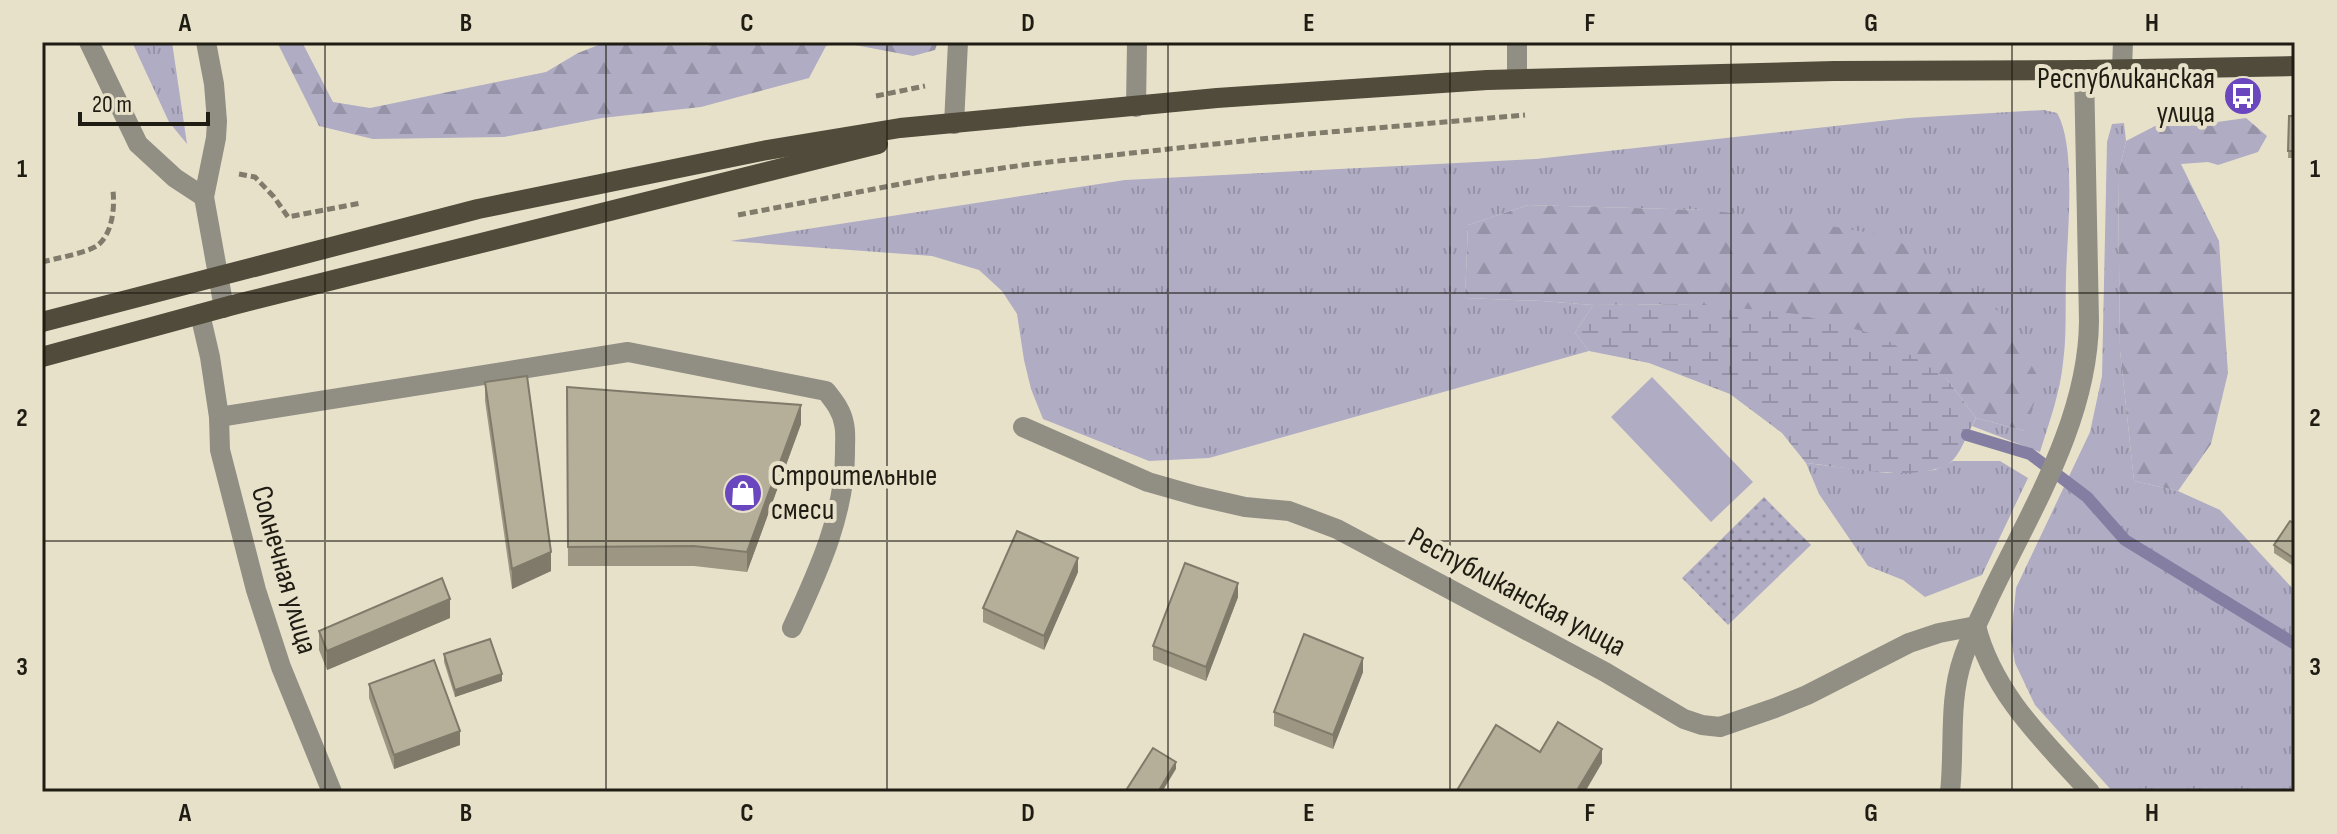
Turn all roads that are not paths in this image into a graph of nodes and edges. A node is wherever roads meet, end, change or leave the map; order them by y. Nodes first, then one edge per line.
1 (89, 42) edge
2 (206, 42) edge
3 (958, 42) edge
4 (1137, 42) edge
5 (1517, 42) edge
6 (2123, 42) edge
7 (2295, 66) edge
8 (2122, 69) junction
9 (2084, 70) junction
10 (1517, 79) junction
11 (1136, 107) junction
12 (951, 125) junction
13 (204, 197) junction
14 (219, 276) junction
15 (224, 308) junction
16 (200, 314) junction
17 (42, 322) edge
18 (42, 357) edge
19 (219, 417) junction
20 (1023, 427) dead end
21 (1976, 626) junction
22 (792, 628) dead end
23 (332, 792) edge
24 (1950, 792) edge
25 (2090, 792) edge

1 - 13 street
2 - 13 street
3 - 12 street
4 - 11 street
5 - 10 street
6 - 8 street
7 - 8 main road
8 - 9 main road
9 - 10 main road
9 - 21 street
10 - 11 main road
11 - 12 main road
12 - 14 main road
12 - 15 main road
13 - 14 street
14 - 15 street
14 - 17 main road
15 - 16 main road
16 - 18 main road
16 - 19 street, Солнечная улица
19 - 22 street
19 - 23 street, Солнечная улица
20 - 21 street, Республиканская улица
21 - 24 street
21 - 25 street

